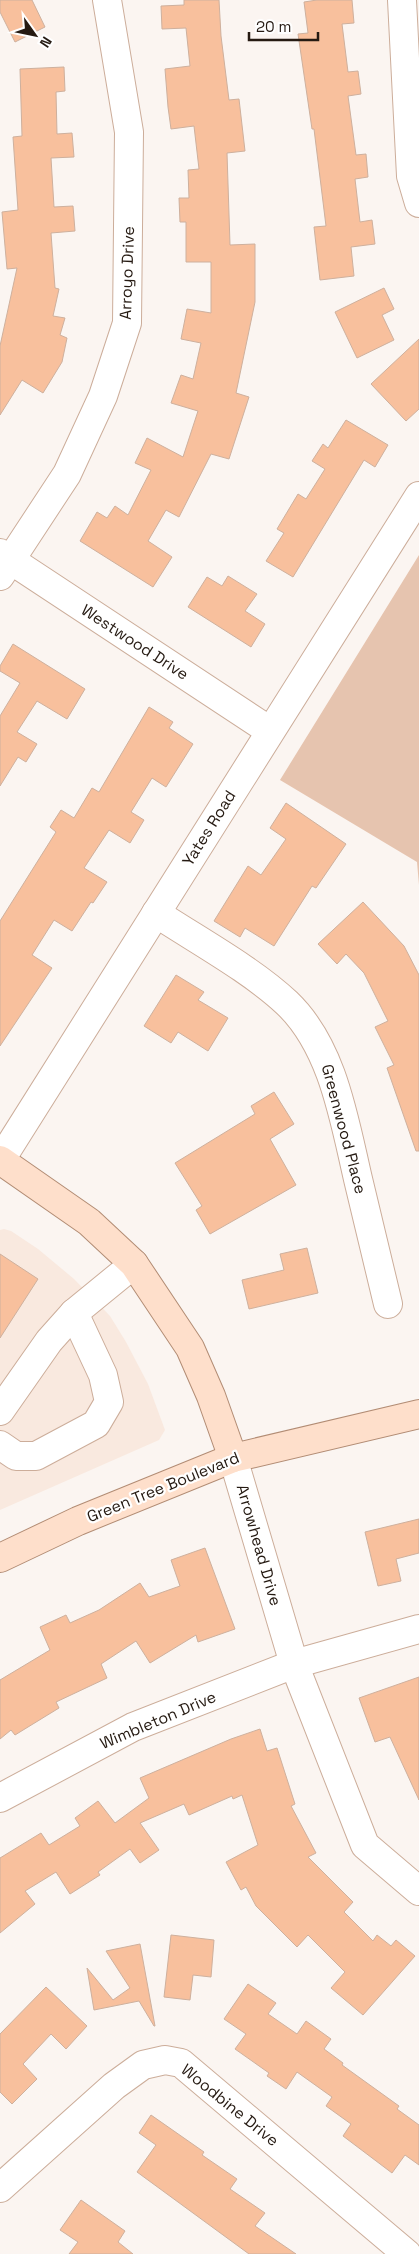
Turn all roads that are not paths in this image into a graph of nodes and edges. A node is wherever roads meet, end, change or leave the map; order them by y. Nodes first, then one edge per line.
1 (107, 0) edge
2 (402, 0) edge
3 (419, 203) edge
4 (419, 496) edge
5 (4, 563) edge
6 (270, 731) junction
7 (156, 913) junction
8 (0, 1160) edge
9 (134, 1264) junction
10 (388, 1304) dead end
11 (74, 1313) junction
12 (0, 1411) edge
13 (419, 1414) edge
14 (0, 1445) edge
15 (233, 1458) junction
16 (1, 1553) edge
17 (419, 1629) edge
18 (294, 1664) junction
19 (0, 1798) edge
20 (419, 1891) edge
21 (0, 2188) edge
22 (407, 2254) edge

1 - 5 street, Arroyo Drive
2 - 3 street
4 - 6 street, Yates Road
5 - 6 street, Westwood Drive
6 - 7 street, Yates Road
7 - 8 street, Yates Road
7 - 10 street, Greenwood Place
8 - 9 main road, Arrowhead Drive
9 - 11 street
9 - 15 main road, Arrowhead Drive
11 - 12 street
11 - 14 street
13 - 15 main road, Green Tree Boulevard
15 - 16 main road, Green Tree Boulevard
15 - 18 street, Arrowhead Drive
17 - 18 street, Wimbleton Drive
18 - 19 street, Wimbleton Drive
18 - 20 street, Arrowhead Drive
21 - 22 street, Woodbine Drive

